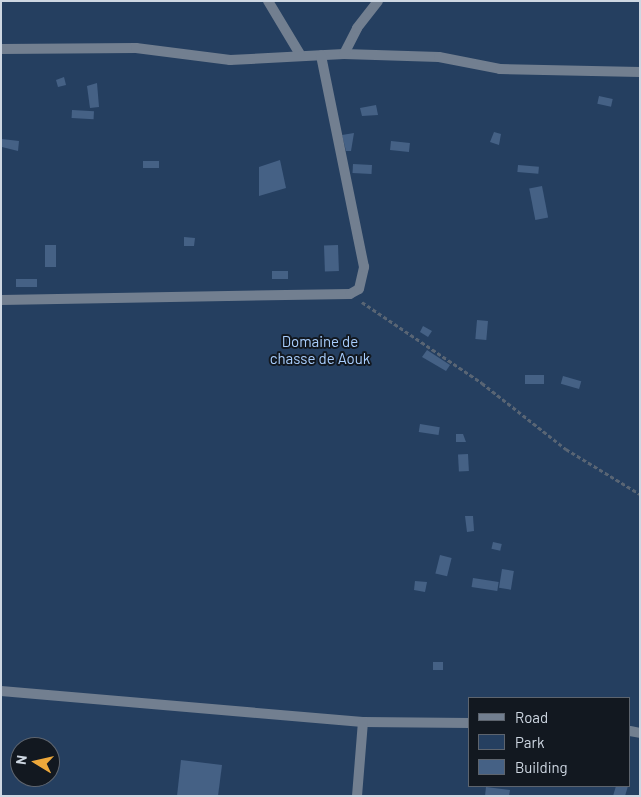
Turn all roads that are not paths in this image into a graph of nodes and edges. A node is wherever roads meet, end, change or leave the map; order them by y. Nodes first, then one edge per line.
1 (268, 1) edge
2 (378, 1) edge
3 (1, 49) edge
4 (344, 54) junction
5 (321, 55) junction
6 (301, 56) junction
7 (640, 72) edge
8 (1, 300) edge
9 (1, 691) edge
10 (363, 722) junction
11 (468, 723) edge
12 (357, 796) edge

1 - 6 street
2 - 4 street
3 - 6 street
4 - 5 street
4 - 7 street
5 - 6 street
5 - 8 street
9 - 10 street
10 - 11 street
10 - 12 street

